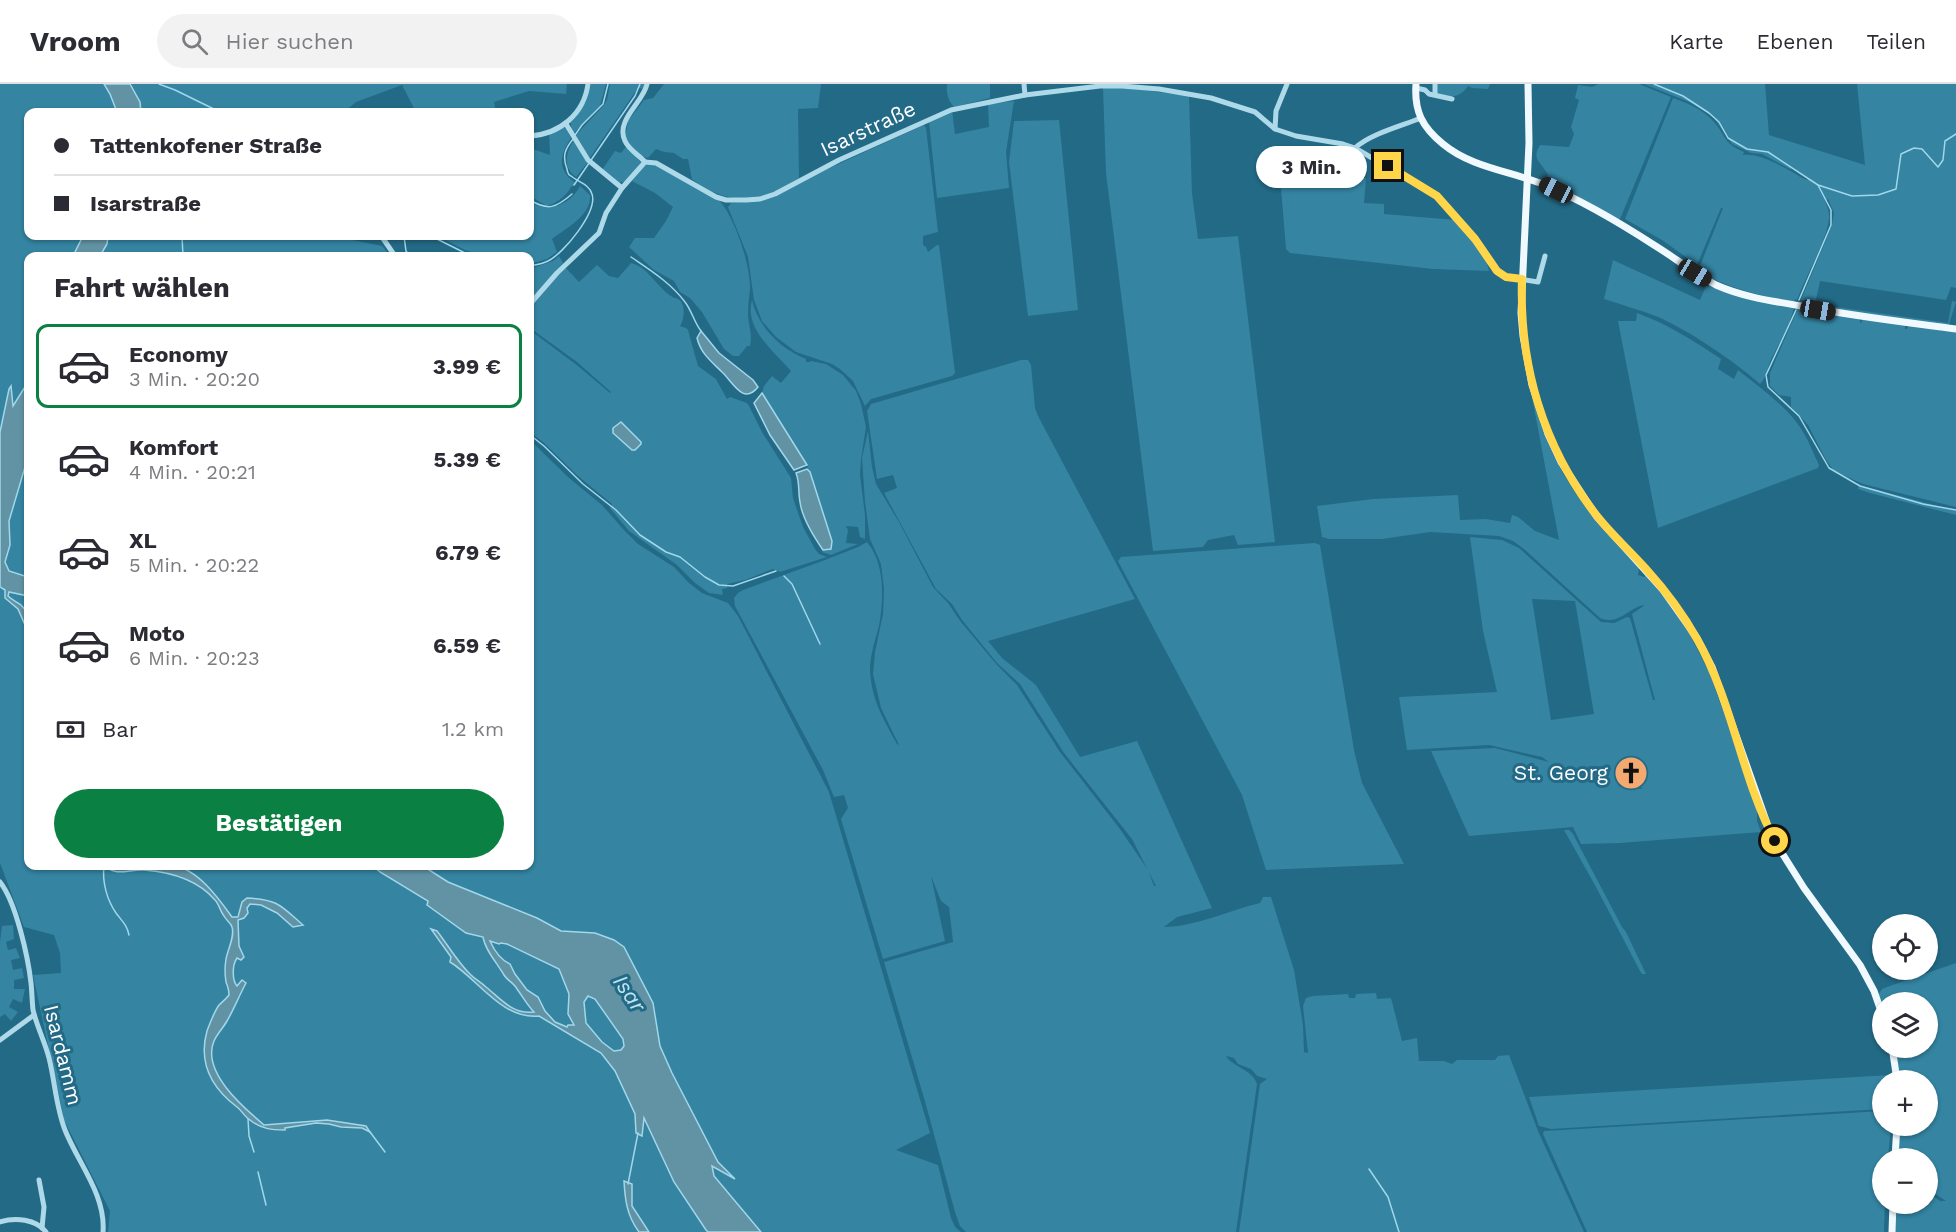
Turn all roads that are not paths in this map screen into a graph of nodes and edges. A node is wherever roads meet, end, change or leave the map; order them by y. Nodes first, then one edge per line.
1 (588, 84) edge
2 (647, 84) edge
3 (1024, 84) edge
4 (1287, 84) edge
5 (1435, 84) edge
6 (1528, 84) edge
7 (1416, 86) edge
8 (1160, 87) edge
9 (1435, 94) junction
10 (1026, 95) junction
11 (1452, 99) dead end
12 (1276, 111) junction
13 (1264, 118) junction
14 (1421, 118) junction
15 (566, 124) junction
16 (1275, 129) junction
17 (534, 136) edge
18 (1355, 148) junction
19 (645, 162) junction
20 (1528, 179) junction
21 (622, 188) junction
22 (1545, 256) dead end
23 (1522, 279) junction
24 (534, 299) edge
25 (1956, 329) edge
26 (0, 882) edge
27 (1874, 992) edge
28 (34, 1015) junction
29 (0, 1040) edge
30 (39, 1180) dead end
31 (1893, 1214) edge
32 (0, 1222) edge
33 (44, 1230) edge
34 (103, 1232) edge
35 (1892, 1232) edge

1 - 15 street
2 - 19 street
3 - 10 street
4 - 12 street
5 - 9 street
6 - 20 main road
7 - 9 street
7 - 14 main road
8 - 10 street, Isarstraße
8 - 13 street, Isarstraße
9 - 11 street
10 - 19 street, Isarstraße
12 - 13 street
12 - 16 street
13 - 16 street, Isarstraße
14 - 18 street
14 - 20 main road
15 - 17 street
15 - 21 street
16 - 18 street, Isarstraße
18 - 23 street, Isarstraße
19 - 21 street
20 - 23 main road
20 - 25 main road
21 - 24 street
22 - 23 street
23 - 27 main road
26 - 28 street, Isardamm
28 - 29 street
28 - 34 street, Isardamm
30 - 33 street
31 - 35 main road
32 - 33 street

